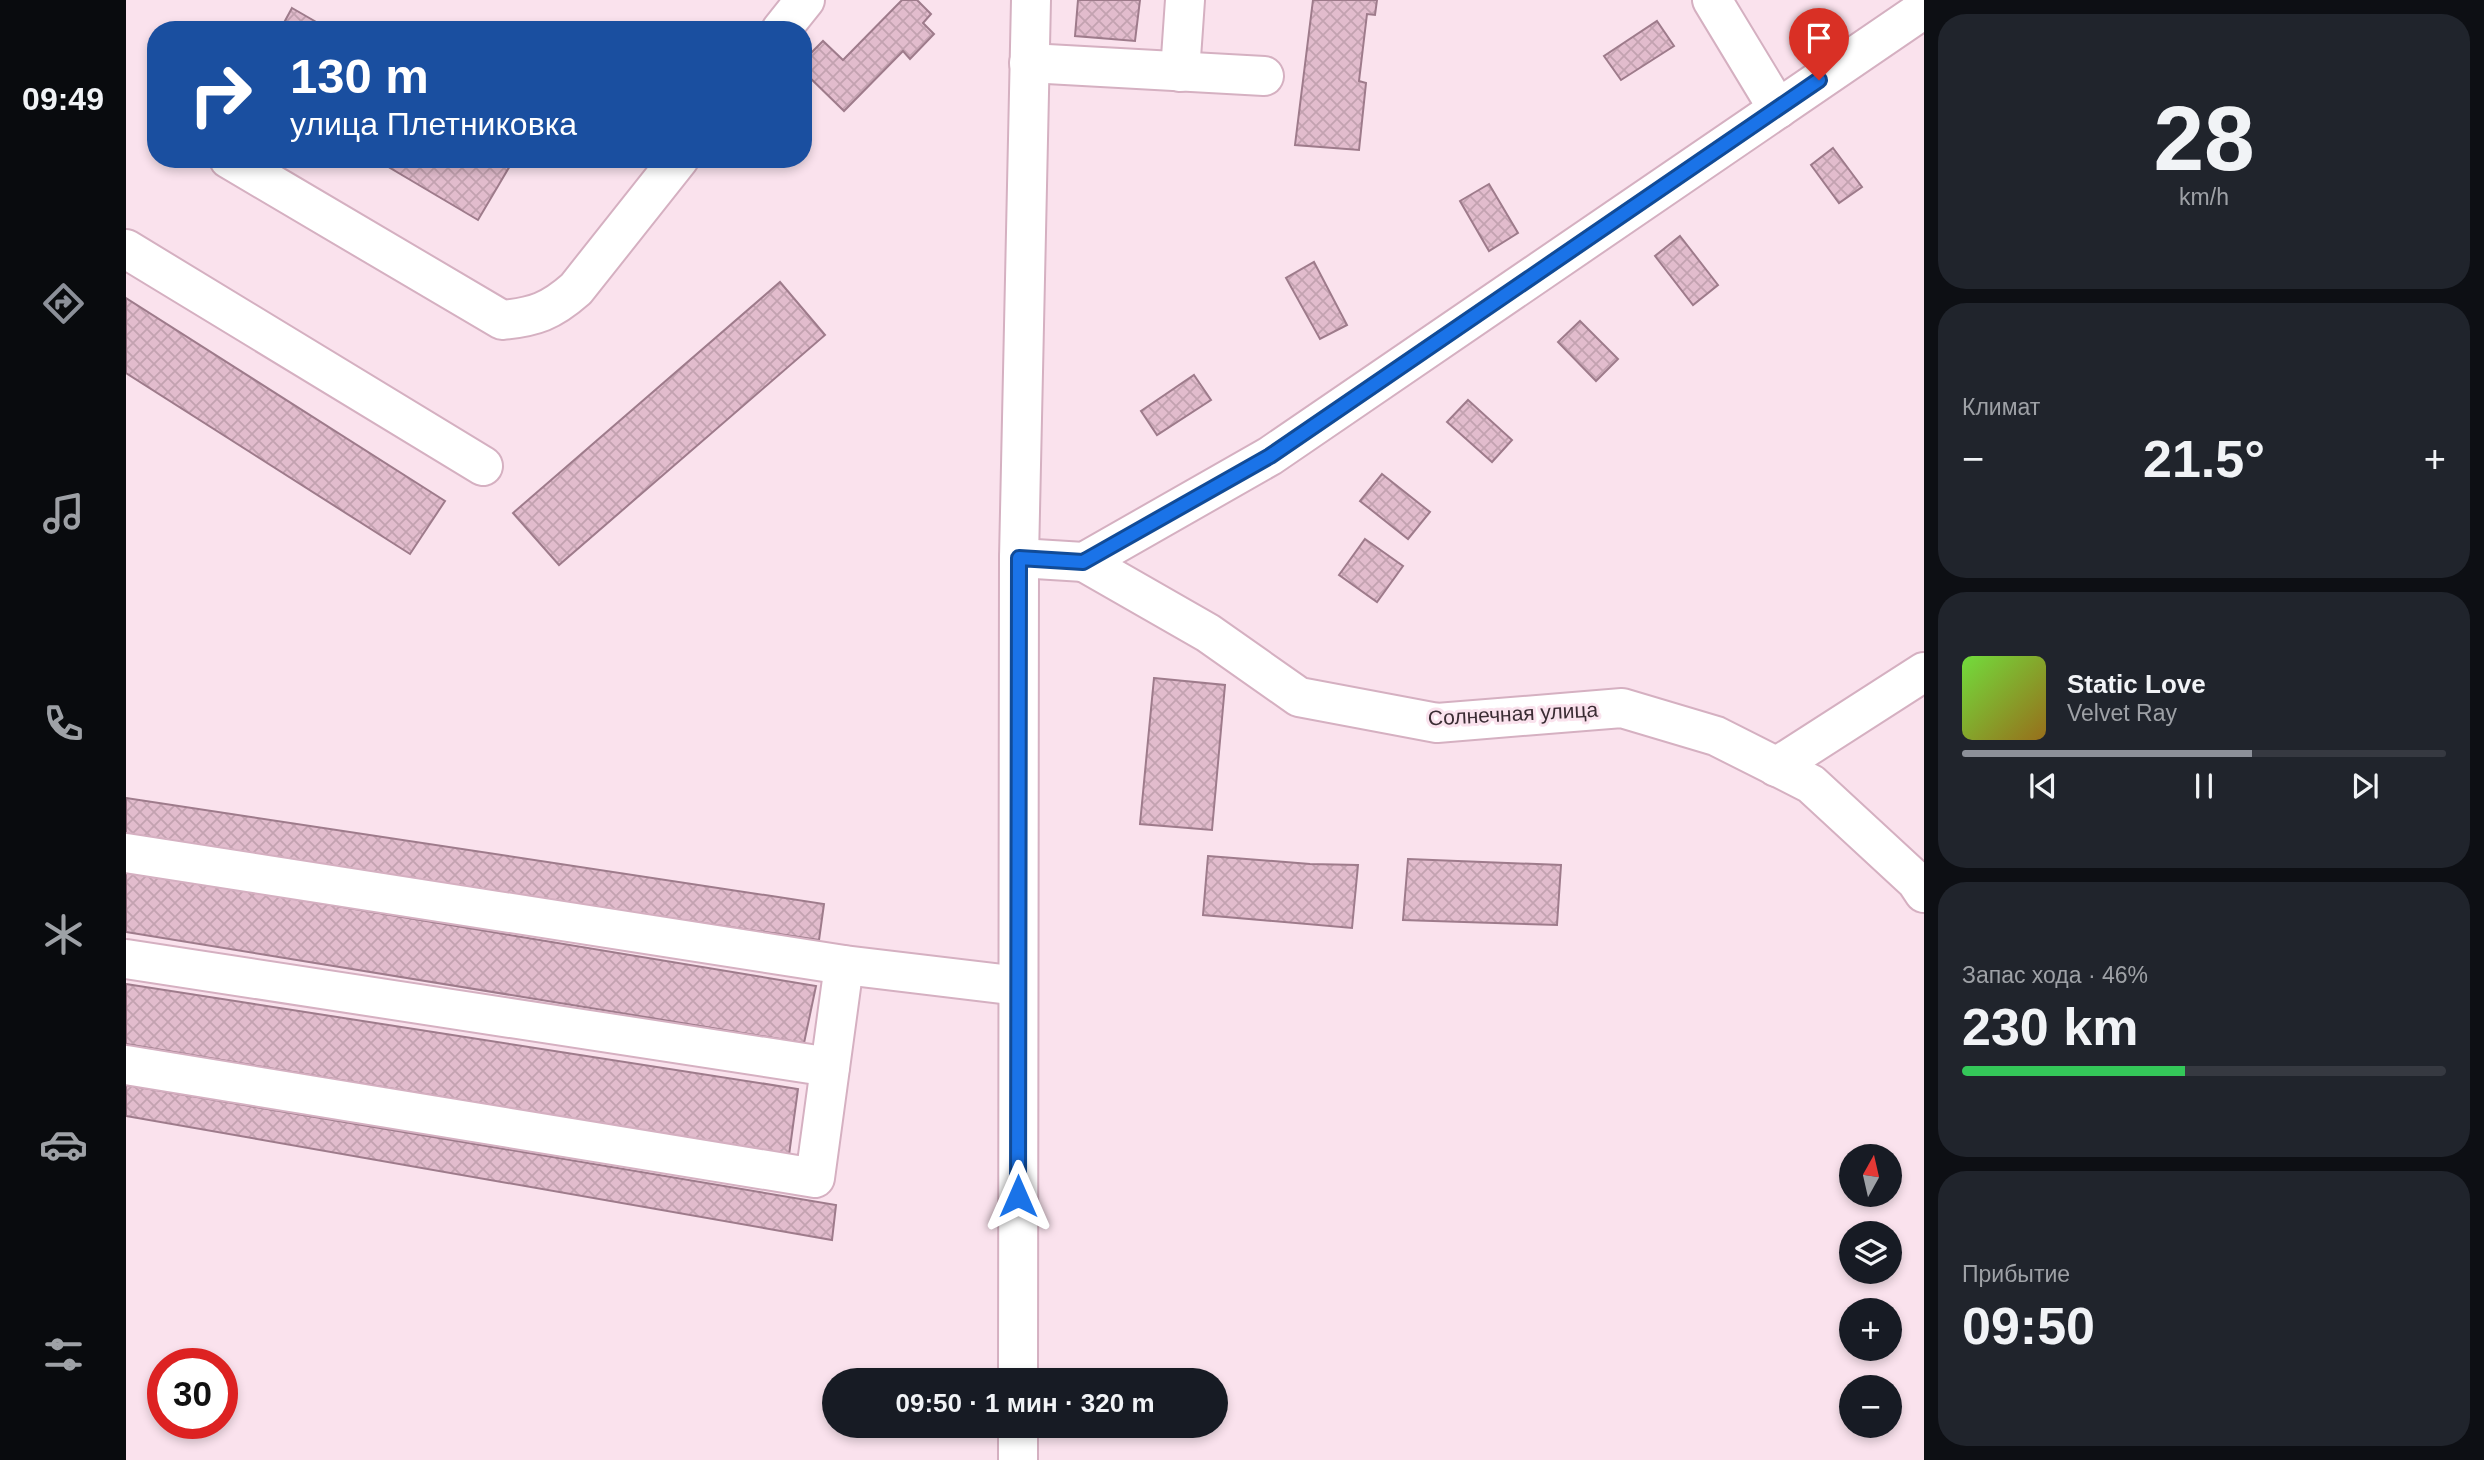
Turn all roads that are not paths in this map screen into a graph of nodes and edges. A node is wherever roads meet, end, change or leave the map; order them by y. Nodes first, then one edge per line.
1 (805, 0) edge
2 (1031, 0) edge
3 (1185, 0) edge
4 (1712, 0) edge
5 (1924, 9) edge
6 (788, 21) edge
7 (1029, 63) junction
8 (1180, 72) junction
9 (1264, 76) dead end
10 (1778, 109) junction
11 (244, 168) edge
12 (671, 168) edge
13 (126, 249) edge
14 (483, 466) dead end
15 (1019, 558) junction
16 (1083, 562) junction
17 (1924, 672) edge
18 (1776, 767) junction
19 (126, 853) edge
20 (1924, 893) edge
21 (126, 959) edge
22 (844, 965) junction
23 (1018, 986) junction
24 (126, 1065) edge
25 (830, 1067) junction
26 (1018, 1368) edge
27 (1018, 1438) edge
28 (1018, 1460) edge

1 - 6 street
2 - 7 street
3 - 8 street
4 - 10 street
5 - 10 street
7 - 8 street
7 - 15 street
8 - 9 street
10 - 16 street
11 - 12 street
13 - 14 street
15 - 16 street
15 - 23 street
16 - 18 street, Солнечная улица
17 - 18 street
18 - 20 street, Солнечная улица
19 - 22 street
21 - 25 street
22 - 23 street
22 - 25 street
23 - 26 street
24 - 25 street
27 - 28 street

